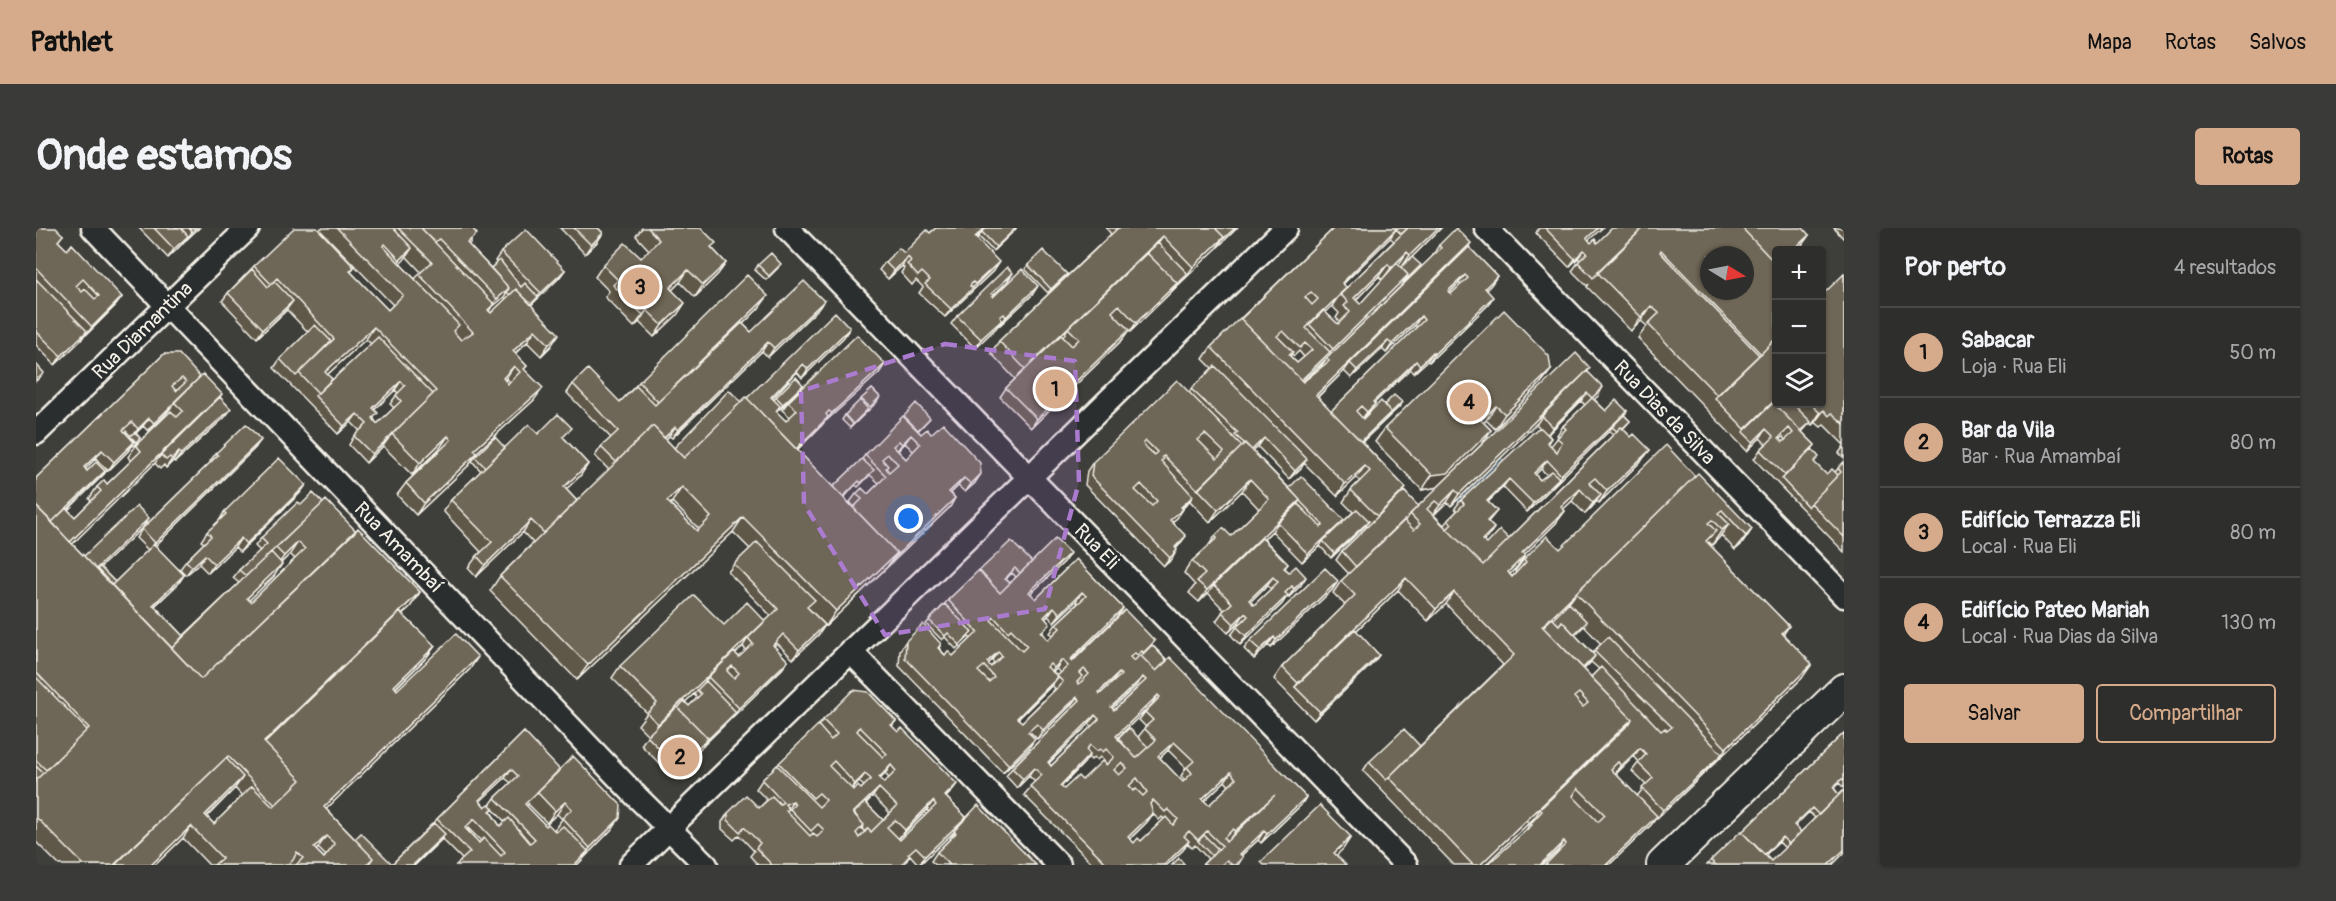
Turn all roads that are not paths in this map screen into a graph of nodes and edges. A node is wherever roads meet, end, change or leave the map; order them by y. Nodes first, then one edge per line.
1 (93, 228) edge
2 (248, 228) edge
3 (787, 228) edge
4 (1286, 228) edge
5 (1486, 228) edge
6 (168, 305) junction
7 (36, 433) edge
8 (1028, 476) junction
9 (1844, 596) edge
10 (850, 651) junction
11 (1844, 690) edge
12 (669, 828) junction
13 (1674, 861) edge
14 (631, 865) edge
15 (706, 865) edge
16 (1059, 865) edge
17 (1406, 865) edge

1 - 6 street, Rua Amambaí
2 - 6 street, Rua Diamantina
3 - 8 street, Rua Eli
4 - 8 street
5 - 9 street, Rua Dias da Silva
6 - 7 street, Rua Diamantina
6 - 12 street, Rua Amambaí
8 - 10 street
8 - 17 street, Rua Eli
10 - 12 street
10 - 16 street
11 - 13 main road
12 - 14 street
12 - 15 street, Rua Amambaí

